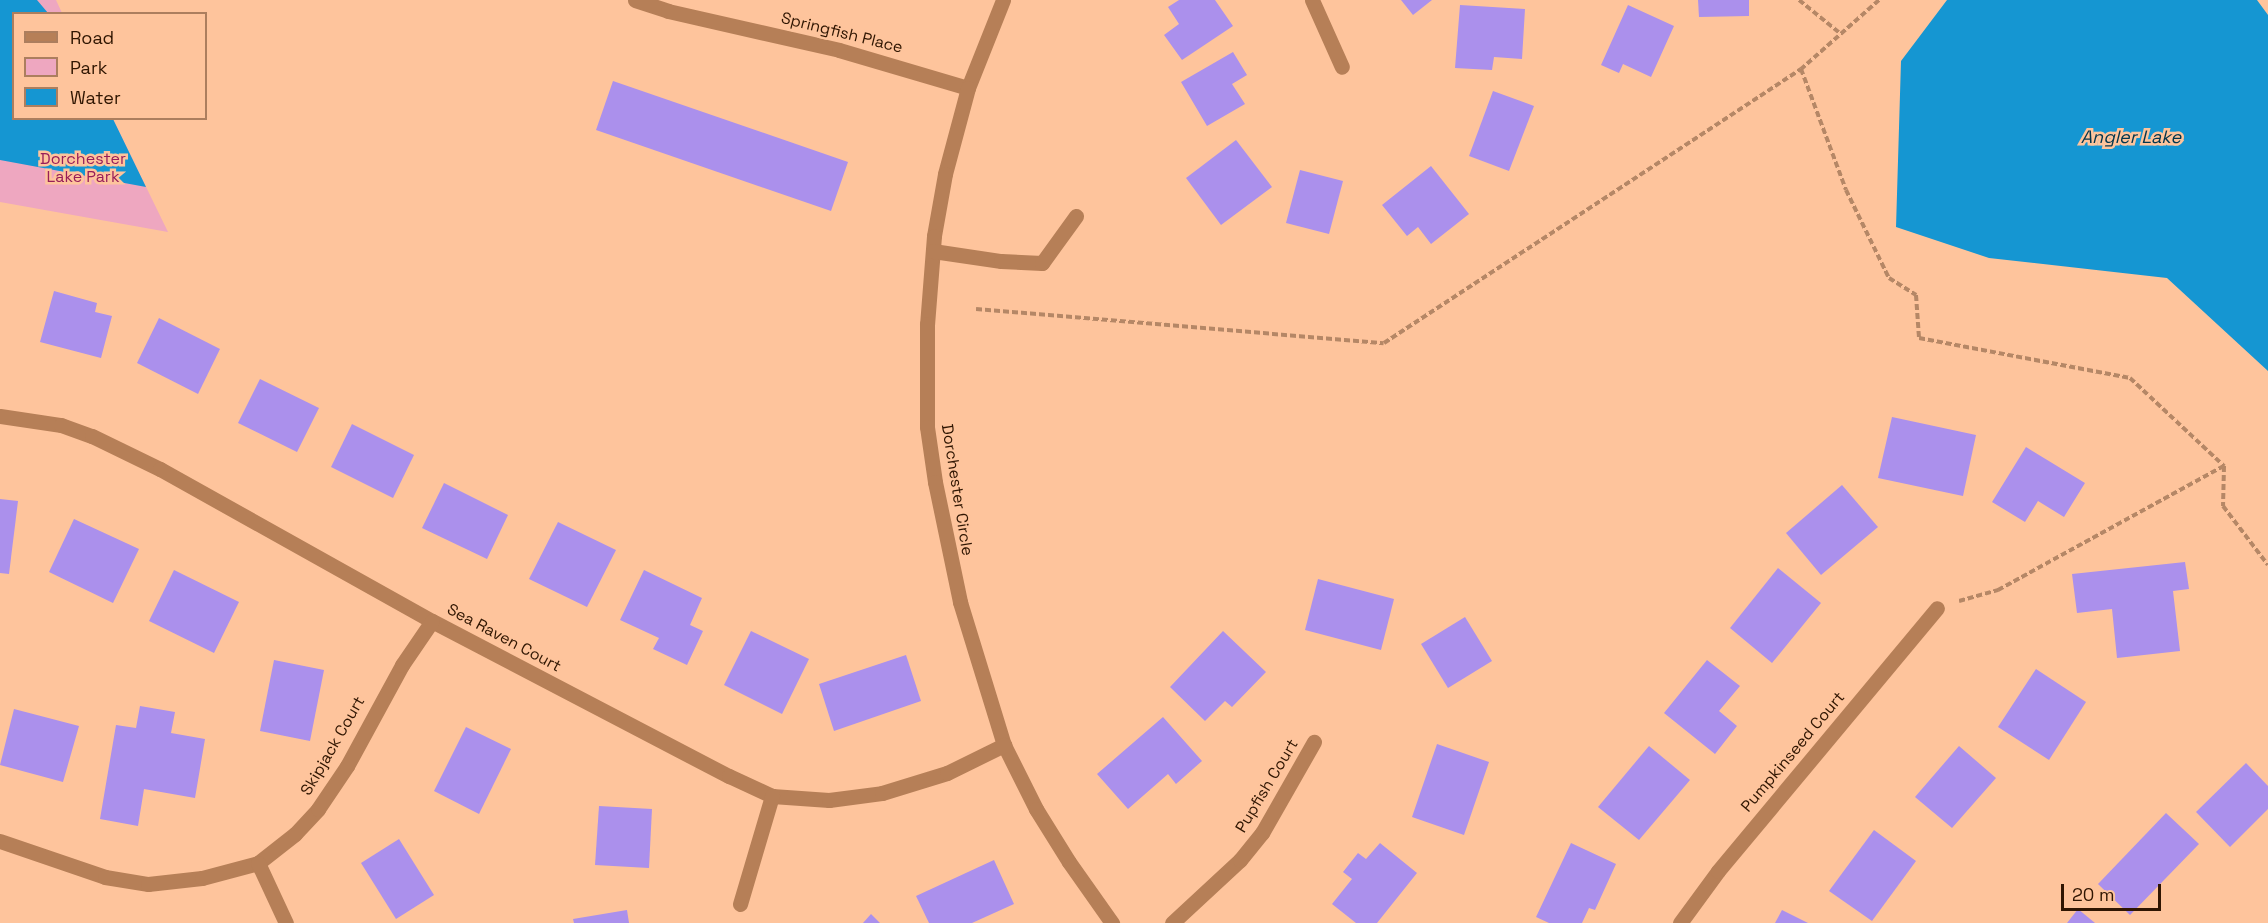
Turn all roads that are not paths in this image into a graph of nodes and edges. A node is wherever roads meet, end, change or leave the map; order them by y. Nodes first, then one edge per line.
1 (635, 0) edge
2 (1003, 0) edge
3 (1312, 0) edge
4 (1342, 67) dead end
5 (968, 88) junction
6 (1076, 216) dead end
7 (933, 250) junction
8 (0, 416) edge
9 (1937, 608) road end
10 (432, 621) junction
11 (1314, 742) dead end
12 (1004, 745) junction
13 (772, 796) junction
14 (0, 840) edge
15 (258, 863) junction
16 (740, 904) dead end
17 (286, 923) edge
18 (1112, 923) edge
19 (1172, 923) edge
20 (1680, 923) edge

1 - 5 street, Springfish Place
2 - 5 street, Dorchester Circle
3 - 4 street
5 - 7 street, Dorchester Circle
6 - 7 street
7 - 12 street, Dorchester Circle
8 - 10 street, Sea Raven Court
9 - 20 street, Pumpkinseed Court
10 - 13 street, Sea Raven Court
10 - 15 street, Skipjack Court
11 - 19 street, Pupfish Court
12 - 13 street, Sea Raven Court
12 - 18 street, Dorchester Circle
13 - 16 street
14 - 15 street, Skipjack Court
15 - 17 street

